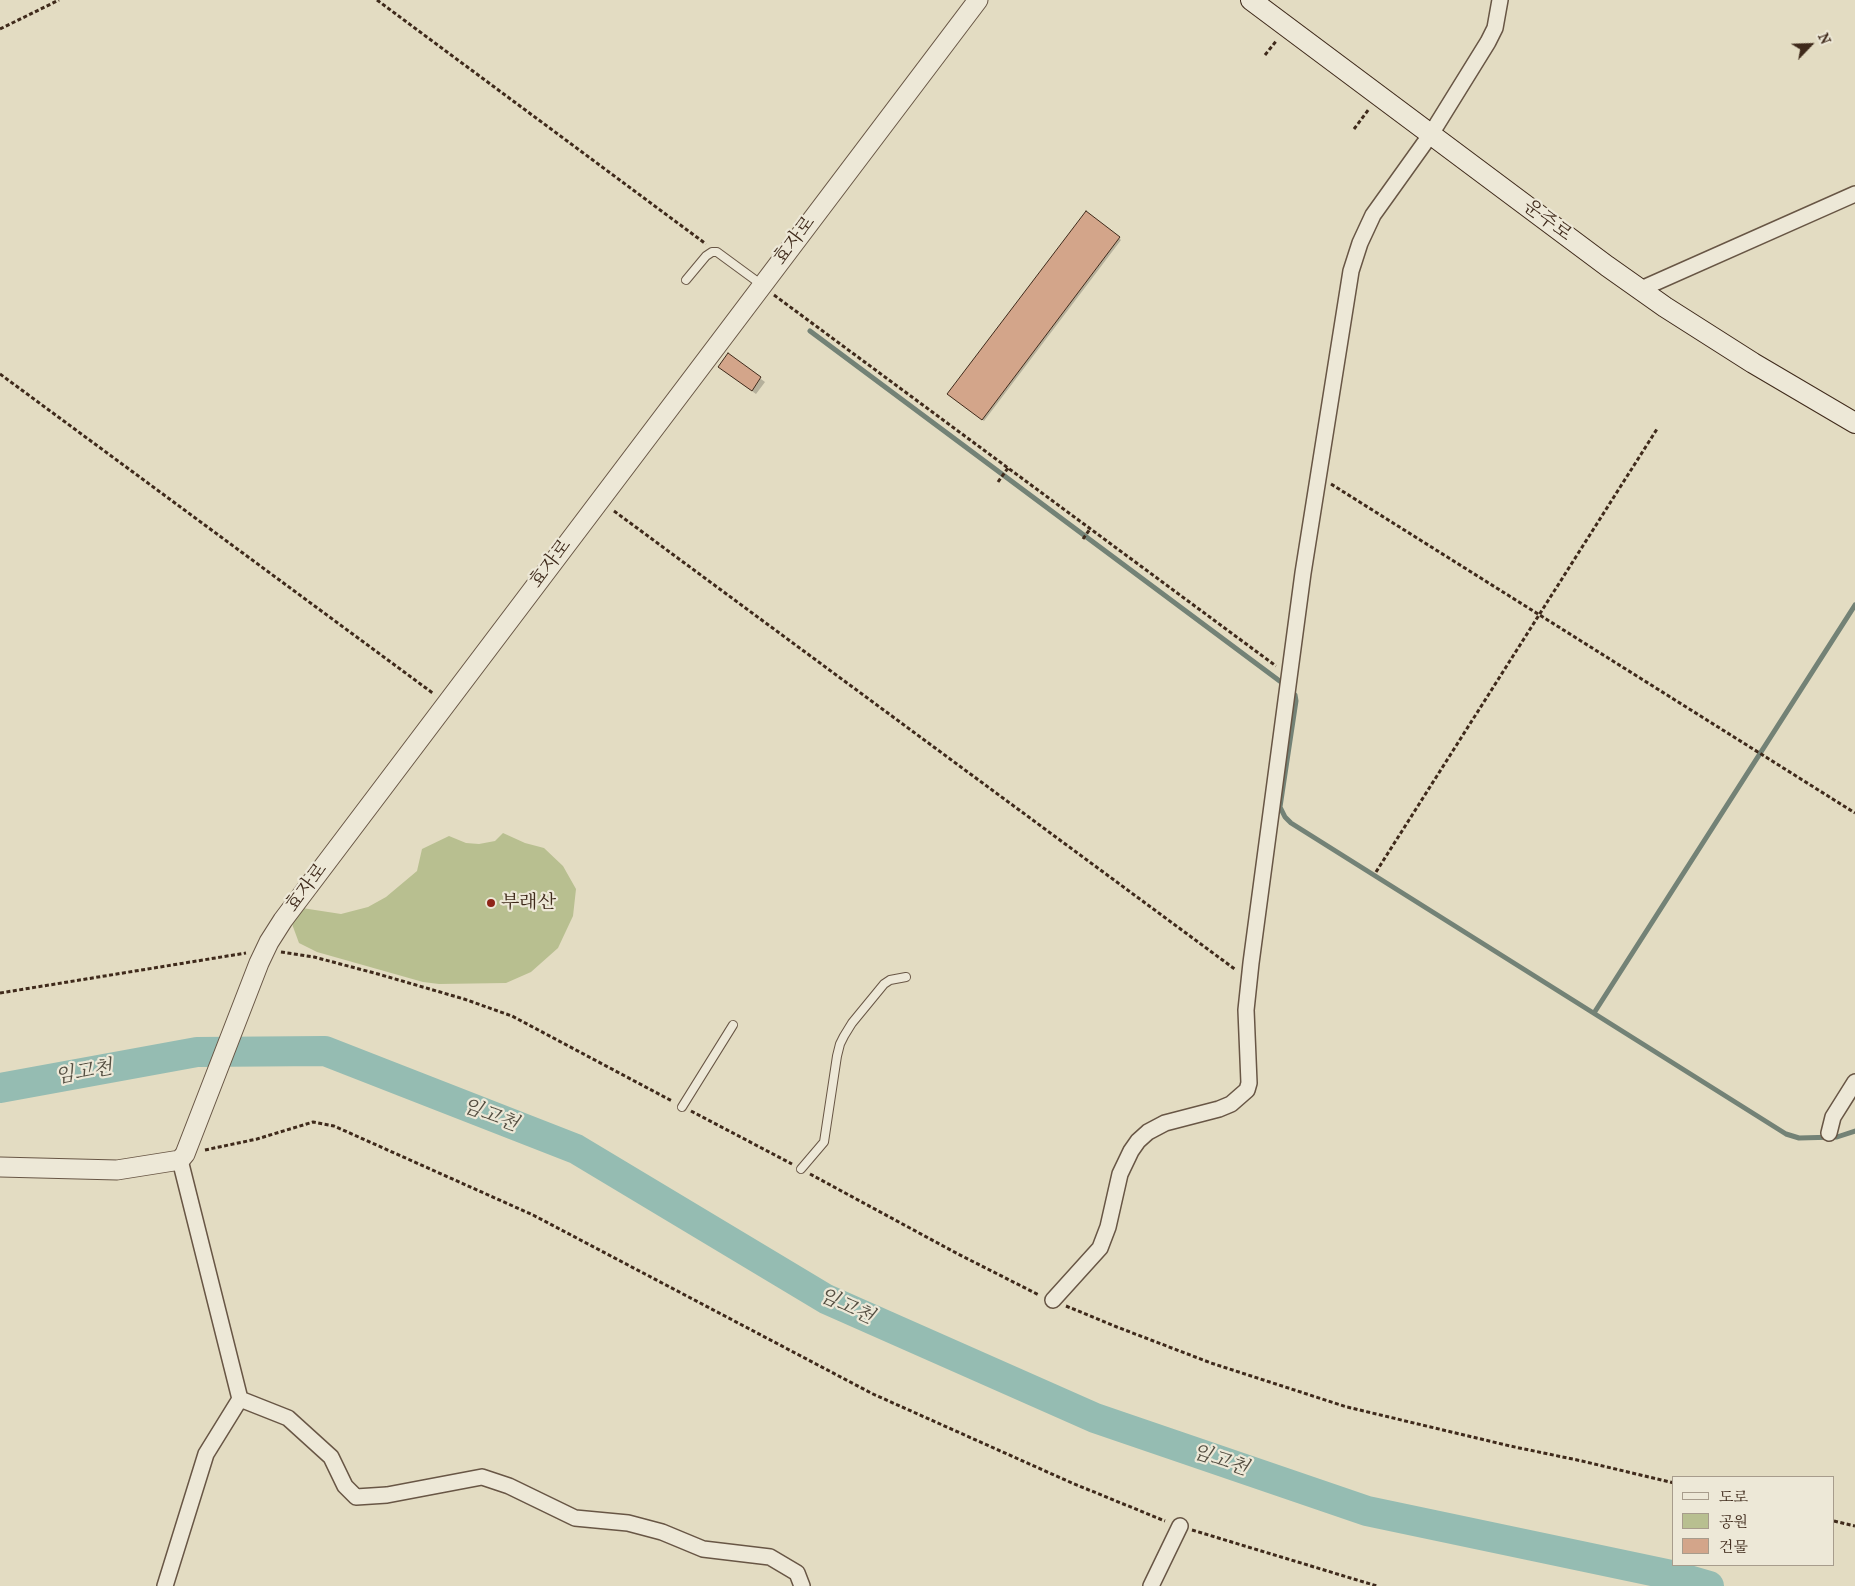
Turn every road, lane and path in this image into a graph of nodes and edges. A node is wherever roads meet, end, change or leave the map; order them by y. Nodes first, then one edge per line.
1 (59, 0) edge
2 (376, 0) edge
3 (978, 0) edge
4 (1251, 0) edge
5 (1500, 0) edge
6 (0, 29) edge
7 (1378, 95) junction
8 (1354, 129) dead end
9 (1430, 134) junction
10 (1855, 194) edge
11 (717, 252) junction
12 (686, 280) dead end
13 (762, 285) junction
14 (1641, 289) junction
15 (0, 374) edge
16 (1855, 423) edge
17 (1657, 429) dead end
18 (1008, 468) junction
19 (998, 482) dead end
20 (1318, 482) junction
21 (599, 500) junction
22 (1090, 529) junction
23 (1083, 539) dead end
24 (1539, 614) junction
25 (1289, 684) junction
26 (446, 704) junction
27 (1855, 813) edge
28 (1376, 872) dead end
29 (262, 957) junction
30 (906, 978) dead end
31 (1249, 980) junction
32 (0, 992) edge
33 (734, 1025) dead end
34 (1855, 1082) edge
35 (682, 1107) junction
36 (1829, 1133) dead end
37 (182, 1157) junction
38 (0, 1167) edge
39 (801, 1169) junction
40 (1053, 1300) junction
41 (240, 1399) junction
42 (1672, 1483) edge
43 (1835, 1521) edge
44 (1180, 1526) junction
45 (1855, 1526) edge
46 (165, 1586) edge
47 (802, 1586) edge
48 (1151, 1586) edge
49 (1377, 1586) edge

1 - 6 path
2 - 11 path
3 - 13 street, 효자로
4 - 7 main road, 운주로
5 - 9 street
7 - 8 path
7 - 9 main road, 운주로
9 - 14 main road, 운주로
9 - 20 street
10 - 14 street
11 - 12 lane
11 - 13 lane
13 - 18 path
13 - 21 street, 효자로
14 - 16 main road, 운주로
15 - 26 path
17 - 24 path
18 - 19 path
18 - 22 path
20 - 24 path
20 - 25 street
21 - 26 street, 효자로
21 - 31 path
22 - 23 path
22 - 25 path
24 - 27 path
24 - 28 path
25 - 31 street
26 - 29 street, 효자로
29 - 32 path
29 - 35 path
29 - 37 street, 효자로
30 - 39 lane
31 - 40 street
33 - 35 lane
34 - 36 street
35 - 39 path
37 - 38 street
37 - 41 street
37 - 44 path
39 - 40 path
40 - 42 path
41 - 46 street
41 - 47 street
43 - 45 path
44 - 48 street
44 - 49 path

